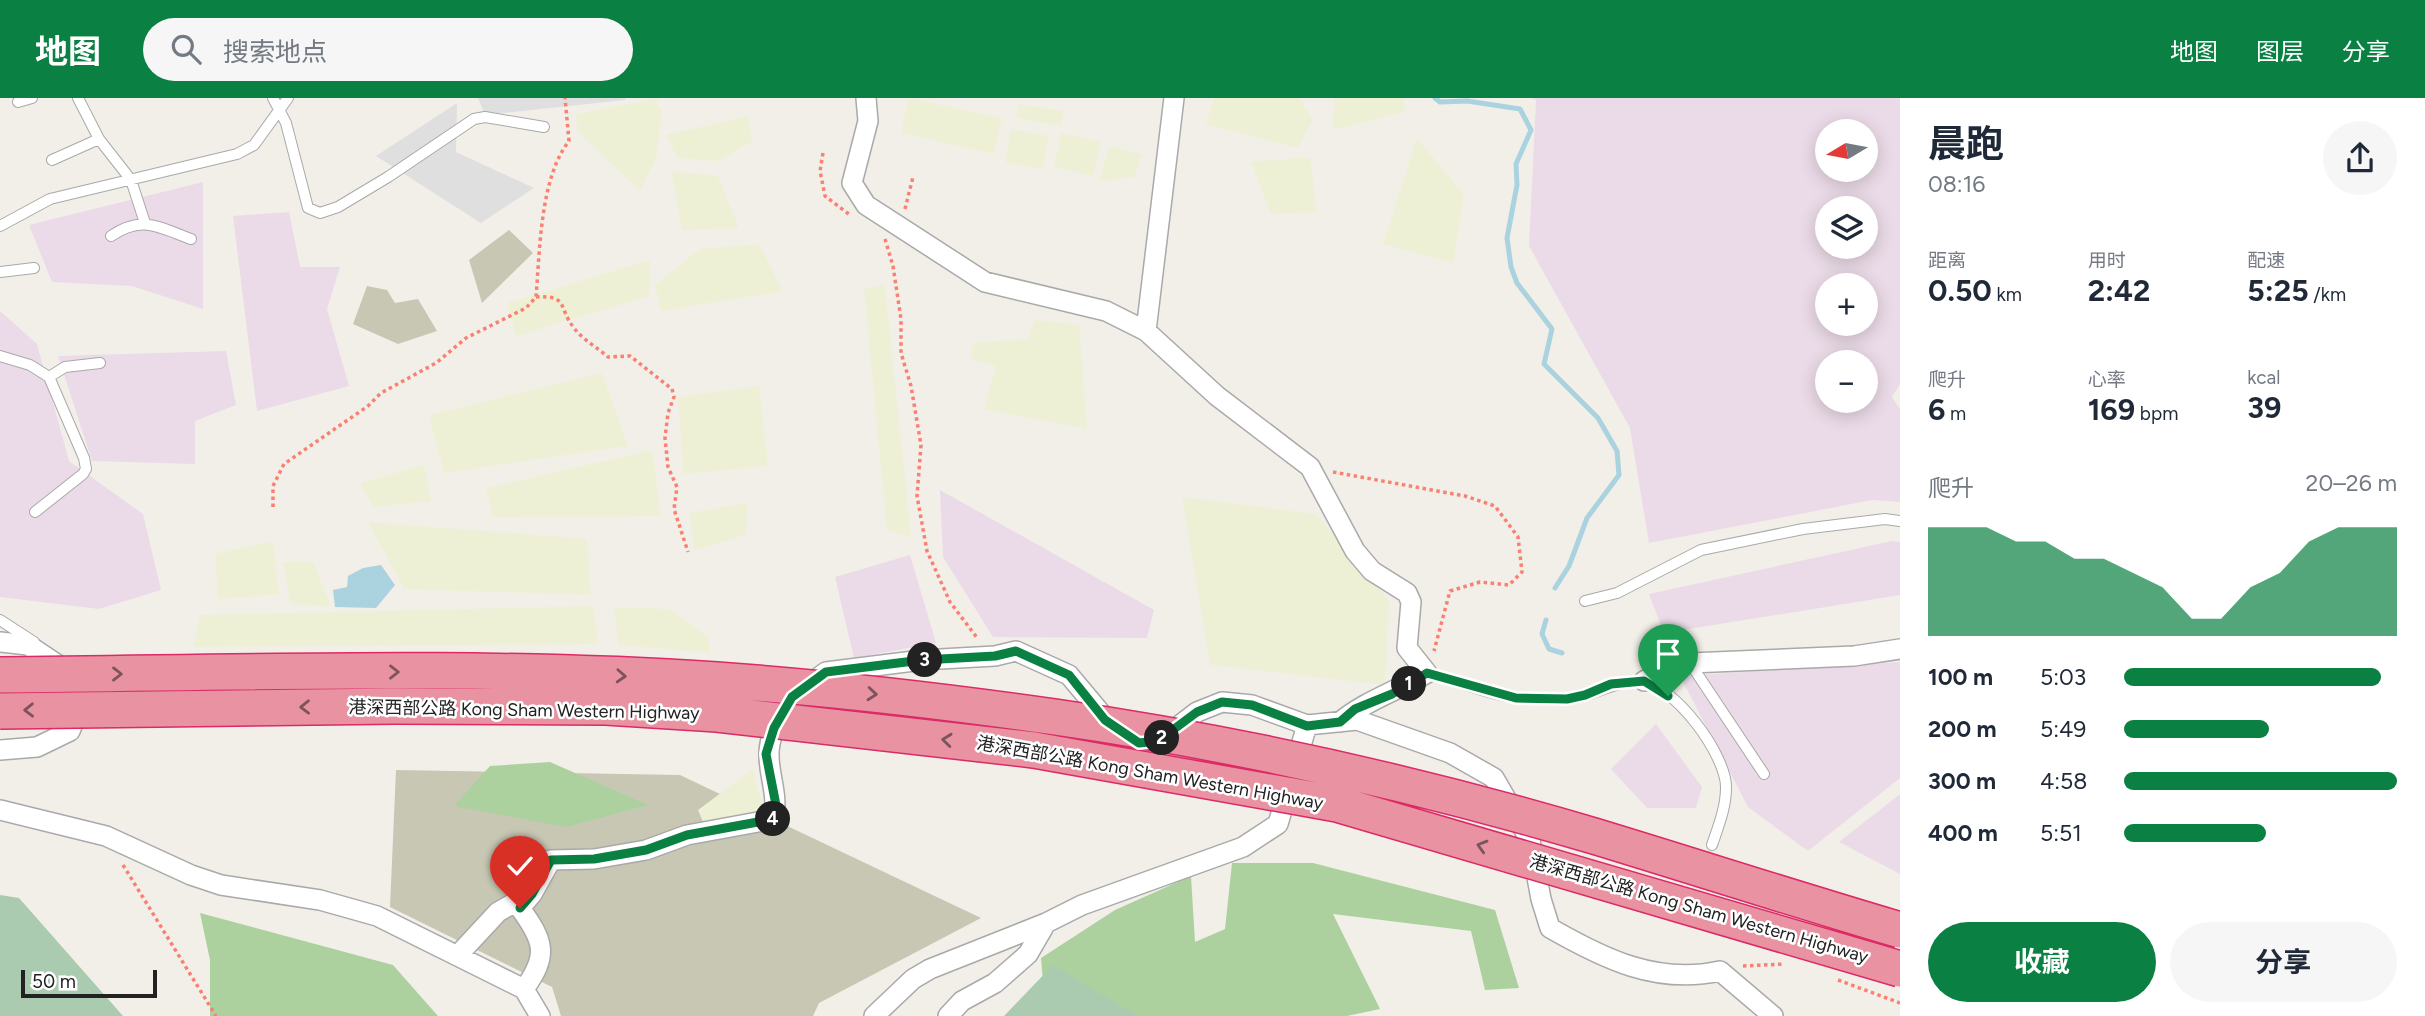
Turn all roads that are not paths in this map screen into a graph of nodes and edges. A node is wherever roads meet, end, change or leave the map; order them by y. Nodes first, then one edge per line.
1 (32, 98) edge
2 (78, 98) edge
3 (273, 98) edge
4 (288, 98) edge
5 (866, 98) edge
6 (1174, 98) edge
7 (18, 102) dead end
8 (280, 108) junction
9 (544, 127) dead end
10 (99, 139) junction
11 (52, 160) dead end
12 (131, 180) junction
13 (145, 223) junction
14 (0, 226) edge
15 (111, 236) dead end
16 (191, 239) dead end
17 (34, 268) dead end
18 (0, 272) edge
19 (1146, 331) junction
20 (0, 356) edge
21 (100, 363) dead end
22 (48, 376) junction
23 (35, 512) dead end
24 (1900, 521) edge
25 (1585, 601) dead end
26 (0, 620) edge
27 (0, 642) edge
28 (1900, 649) edge
29 (35, 650) junction
30 (1690, 663) junction
31 (1427, 673) junction
32 (0, 675) edge
33 (1644, 681) junction
34 (0, 711) edge
35 (1340, 722) junction
36 (1307, 726) junction
37 (0, 750) edge
38 (1763, 774) dead end
39 (0, 810) edge
40 (1712, 845) dead end
41 (520, 908) junction
42 (1046, 923) junction
43 (1900, 930) edge
44 (458, 954) junction
45 (1900, 969) edge
46 (524, 989) junction
47 (540, 1016) edge
48 (874, 1016) edge
49 (948, 1016) edge
50 (1773, 1016) edge

1 - 7 lane
2 - 10 lane
3 - 8 lane
4 - 8 lane
5 - 19 street
6 - 19 street
8 - 9 lane
8 - 12 lane
10 - 11 lane
10 - 12 lane
12 - 13 lane
12 - 14 lane
13 - 15 lane
13 - 16 lane
17 - 18 lane
19 - 31 street
20 - 22 lane
21 - 22 lane
22 - 23 lane
24 - 25 lane
26 - 29 lane
27 - 29 street
28 - 30 street
29 - 37 street
30 - 33 street
30 - 38 lane
31 - 33 lane
31 - 35 street
32 -> 43 highway, 港深西部公路 Kong Sham Western Highway, bridge
33 - 40 lane
45 -> 34 highway, 港深西部公路 Kong Sham Western Highway, bridge
35 - 36 street
35 - 50 street
36 - 41 street
36 - 42 street
39 - 44 street
41 - 44 street
41 - 46 street
42 - 48 street
42 - 49 street
44 - 46 street
46 - 47 street

